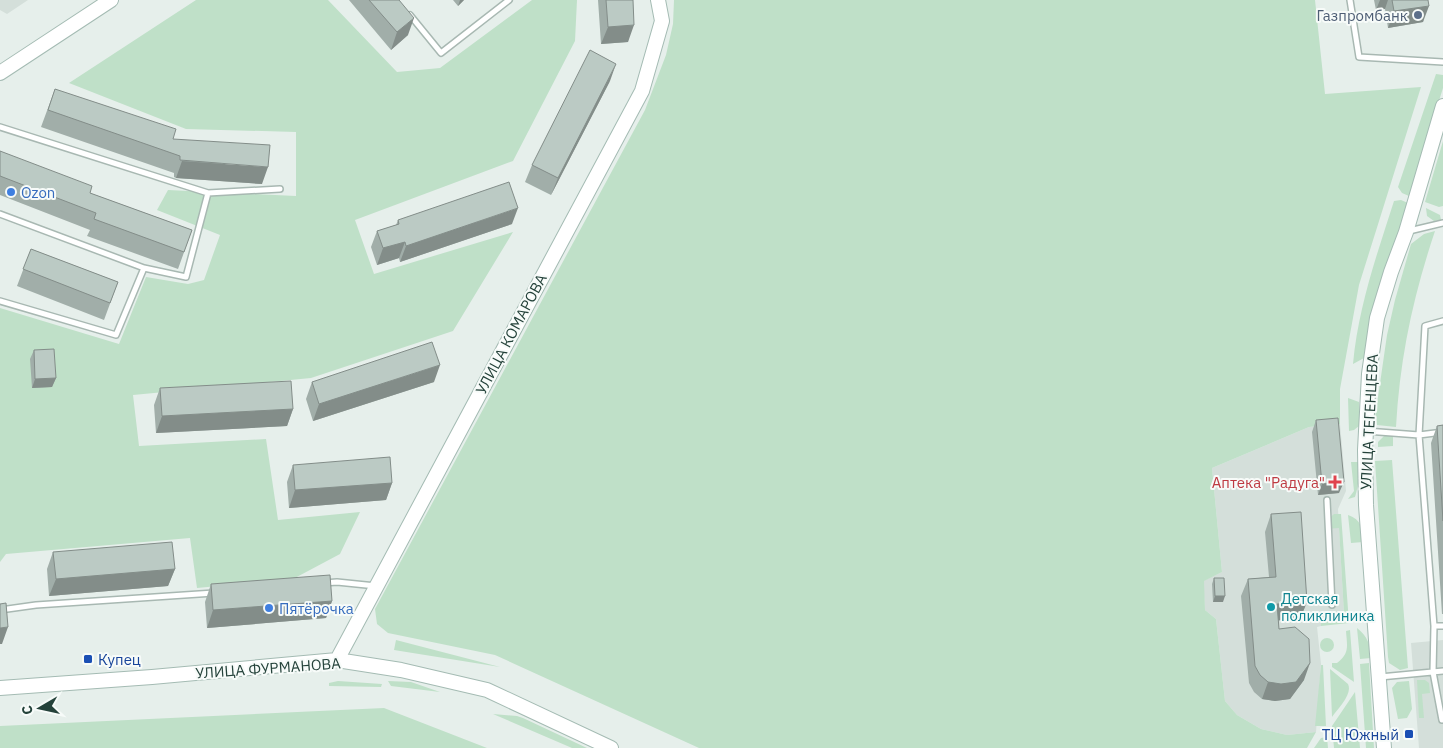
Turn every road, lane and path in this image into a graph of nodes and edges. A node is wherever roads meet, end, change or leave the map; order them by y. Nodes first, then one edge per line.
1 (111, 0) edge
2 (658, 0) edge
3 (1350, 0) edge
4 (506, 1) edge
5 (403, 8) edge
6 (1443, 62) edge
7 (0, 73) edge
8 (1443, 106) edge
9 (0, 127) edge
10 (280, 189) dead end
11 (208, 193) junction
12 (0, 214) edge
13 (1443, 223) edge
14 (1406, 232) junction
15 (144, 268) junction
16 (0, 301) edge
17 (1443, 321) edge
18 (1366, 431) junction
19 (1443, 432) edge
20 (1419, 435) junction
21 (1327, 500) dead end
22 (318, 584) edge
23 (376, 587) junction
24 (218, 592) edge
25 (1332, 605) dead end
26 (0, 610) edge
27 (1434, 626) junction
28 (1443, 626) edge
29 (337, 660) junction
30 (1443, 671) edge
31 (1433, 672) junction
32 (1380, 677) junction
33 (0, 688) edge
34 (1442, 720) edge
35 (611, 748) edge
36 (1384, 748) edge

1 - 7 main road
2 - 23 main road, УЛИЦА КОМАРОВА
3 - 6 lane
4 - 5 lane
8 - 14 main road, УЛИЦА ТЕГЕНЦЕВА
9 - 11 lane
10 - 11 lane
11 - 15 lane
12 - 15 lane
13 - 14 lane
14 - 18 main road, УЛИЦА ТЕГЕНЦЕВА
15 - 16 lane
17 - 20 lane
18 - 20 lane
18 - 32 main road, УЛИЦА ТЕГЕНЦЕВА
19 - 20 lane
20 - 27 lane
21 - 25 lane
22 - 23 lane
23 - 29 main road, УЛИЦА КОМАРОВА
24 - 26 lane
27 - 28 lane
27 - 31 lane
29 - 33 main road, УЛИЦА ФУРМАНОВА
29 - 35 main road, УЛИЦА ФУРМАНОВА
30 - 31 lane
31 - 32 lane
31 - 34 lane
32 - 36 main road, УЛИЦА ТЕГЕНЦЕВА

